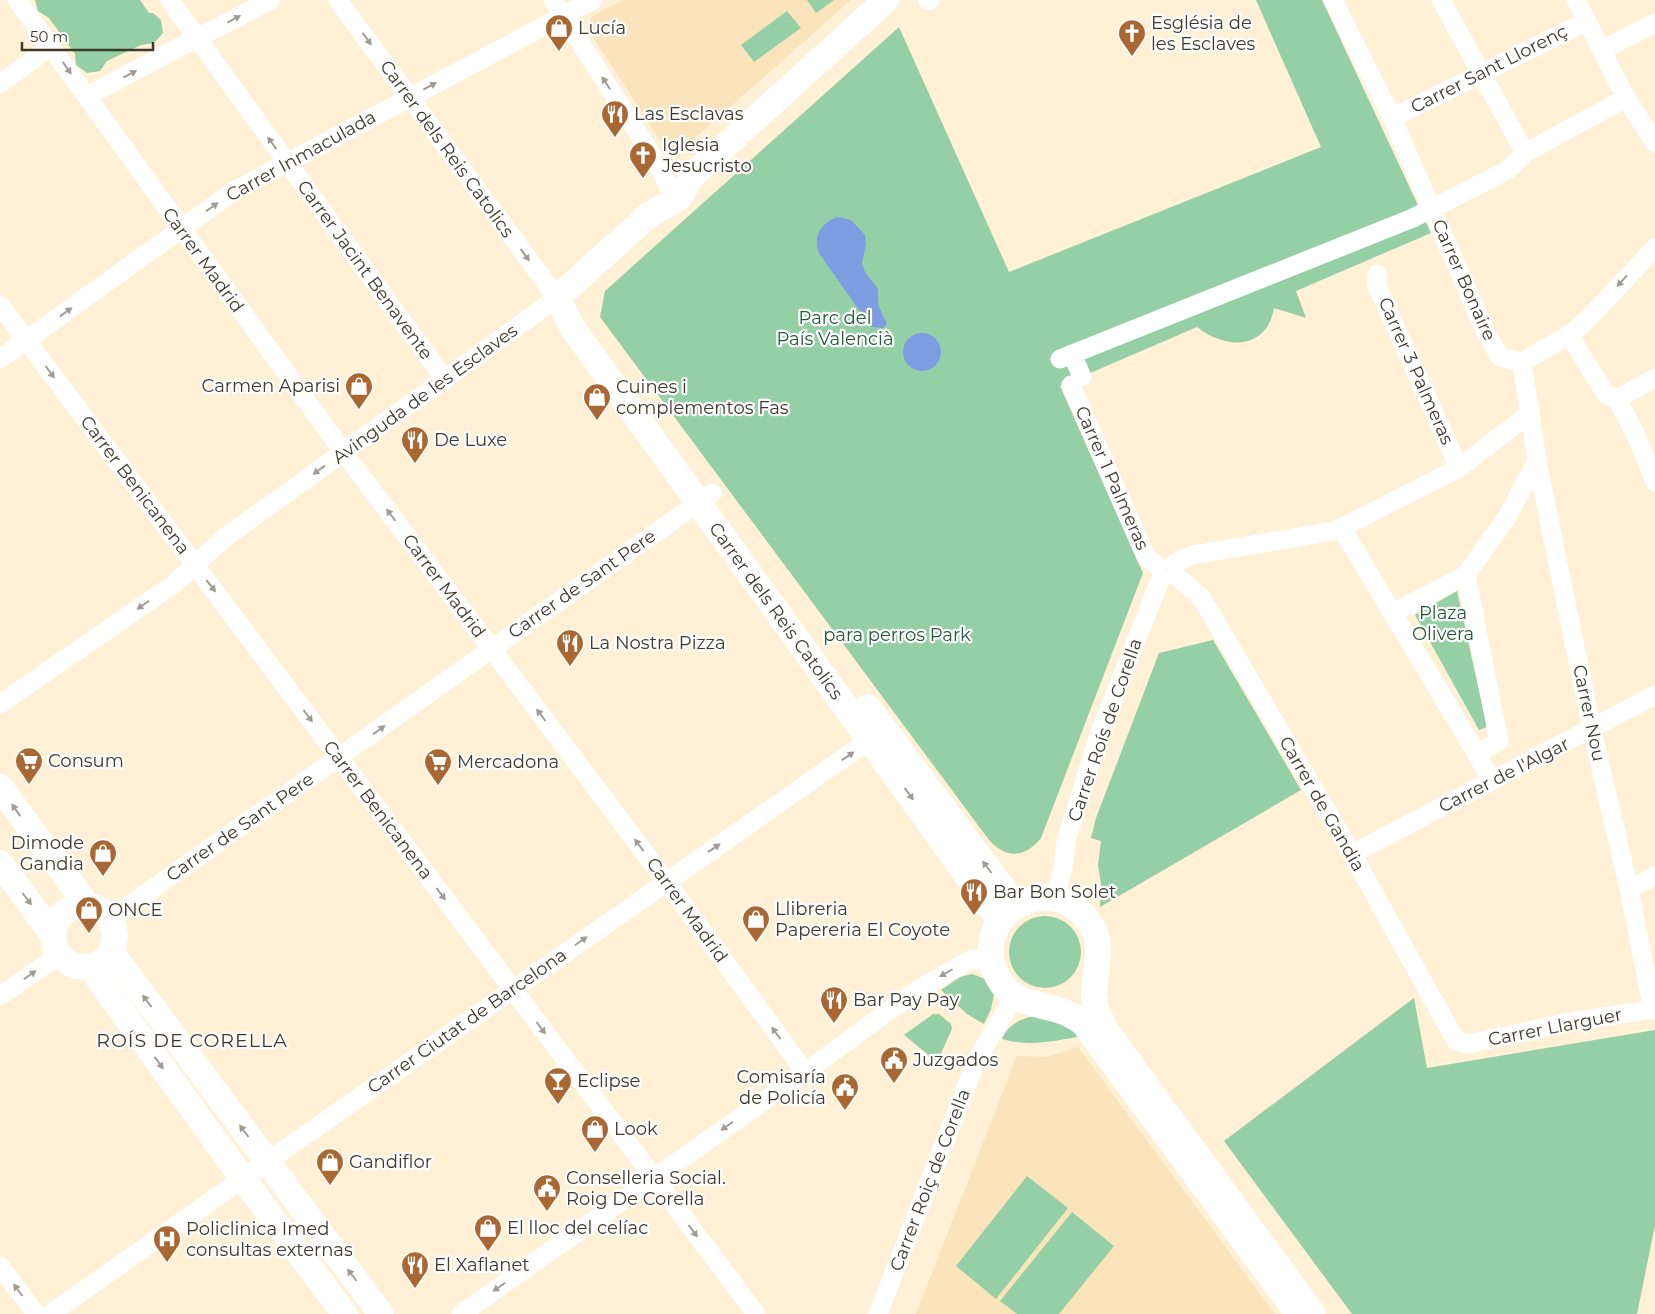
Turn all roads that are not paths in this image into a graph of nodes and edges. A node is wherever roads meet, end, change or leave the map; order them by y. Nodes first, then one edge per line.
1 (17, 0) edge
2 (170, 0) edge
3 (271, 0) edge
4 (338, 0) edge
5 (553, 0) edge
6 (593, 0) edge
7 (886, 0) edge
8 (1333, 0) edge
9 (1441, 0) edge
10 (1576, 0) edge
11 (563, 16) junction
12 (1587, 21) junction
13 (1655, 23) edge
14 (197, 38) junction
15 (52, 46) junction
16 (1602, 50) junction
17 (1480, 73) junction
18 (0, 84) edge
19 (87, 96) junction
20 (409, 97) junction
21 (1626, 98) junction
22 (1392, 118) junction
23 (1655, 143) edge
24 (1525, 152) junction
25 (286, 163) junction
26 (669, 196) junction
27 (1433, 208) junction
28 (181, 230) junction
29 (1655, 248) edge
30 (586, 272) junction
31 (1377, 274) dead end
32 (557, 298) junction
33 (0, 305) edge
34 (580, 322) junction
35 (1569, 335) junction
36 (26, 341) junction
37 (0, 360) edge
38 (1522, 362) junction
39 (1655, 378) edge
40 (445, 380) junction
41 (1617, 399) junction
42 (1529, 414) junction
43 (344, 452) junction
44 (1537, 462) junction
45 (1459, 468) junction
46 (1655, 482) edge
47 (705, 498) junction
48 (1340, 528) junction
49 (195, 565) junction
50 (1165, 575) junction
51 (1466, 575) junction
52 (1393, 613) junction
53 (491, 649) junction
54 (1655, 695) edge
55 (0, 704) edge
56 (1592, 730) junction
57 (877, 735) junction
58 (1477, 754) junction
59 (339, 757) junction
60 (1491, 781) junction
61 (0, 787) edge
62 (1352, 854) junction
63 (0, 863) edge
64 (1655, 876) edge
65 (666, 881) junction
66 (1630, 889) junction
67 (1055, 898) junction
68 (87, 905) junction
69 (1008, 913) junction
70 (110, 919) junction
71 (56, 945) junction
72 (111, 952) junction
73 (991, 958) junction
74 (90, 967) junction
75 (1095, 972) junction
76 (512, 989) junction
77 (0, 996) edge
78 (1015, 996) junction
79 (1045, 1005) junction
80 (1654, 1010) edge
81 (1456, 1041) joint
82 (805, 1072) junction
83 (267, 1162) junction
84 (654, 1178) junction
85 (243, 1179) junction
86 (0, 1266) edge
87 (36, 1314) edge
88 (50, 1314) edge
89 (346, 1314) edge
90 (381, 1314) edge
91 (461, 1314) edge
92 (756, 1314) edge
93 (878, 1314) edge
94 (1298, 1314) edge
95 (1313, 1314) edge

1 - 15 street, Carrer Madrid
2 - 14 street, Carrer Jacint Benavente
14 -> 3 street
4 -> 20 street, Carrer dels Reis Catolics
5 - 11 street
6 - 11 street, Carrer Inmaculada
7 - 26 street, Avinguda de les Esclaves
8 - 22 street, Carrer Bonaire
9 - 17 street
10 - 12 street
20 -> 11 street, Carrer Inmaculada
26 -> 11 street
12 - 16 street
12 - 17 street, Carrer Sant Llorenç
13 - 16 street
19 -> 14 street
25 -> 14 street, Carrer Jacint Benavente
15 - 18 street
15 -> 19 street, Carrer Madrid
16 - 21 street
17 - 22 street, Carrer Sant Llorenç
17 - 24 street
19 - 28 street, Carrer Madrid
20 - 25 street, Carrer Inmaculada
20 -> 32 street, Carrer dels Reis Catolics
21 - 23 street
21 - 24 street
22 - 27 street, Carrer Bonaire
24 - 27 street
28 -> 25 street, Carrer Inmaculada
25 - 40 street, Carrer Jacint Benavente
26 - 30 street, Avinguda de les Esclaves
27 - 38 street, Carrer Bonaire
27 - 50 street, Carrer 1 Palmeras
36 -> 28 street, Carrer Inmaculada
28 - 43 street, Carrer Madrid
29 -> 35 street
30 - 32 street, Avinguda de les Esclaves
30 - 34 street
31 - 45 street, Carrer 3 Palmeras
32 - 34 street, Carrer dels Reis Catolics
32 - 40 street, Avinguda de les Esclaves
32 - 47 street, Carrer dels Reis Catolics
33 - 36 street, Carrer Benicanena
34 - 47 street, Carrer dels Reis Catolics
35 - 38 street
35 - 41 street
36 - 37 street, Carrer Inmaculada
36 -> 49 street, Carrer Benicanena
38 - 42 street, Carrer Nou
39 - 41 street
40 - 43 street, Avinguda de les Esclaves
41 - 46 street
42 - 44 street, Carrer Nou
42 - 45 street
43 -> 49 street, Avinguda de les Esclaves
53 -> 43 street, Carrer Madrid
44 - 51 street
44 - 56 street, Carrer Nou
45 - 48 street
47 - 53 street, Carrer de Sant Pere
47 - 57 street, Carrer dels Reis Catolics
48 - 50 street
48 - 52 street
49 -> 55 street, Avinguda de les Esclaves
49 -> 59 street, Carrer Benicanena
50 - 62 street, Carrer de Gandia
50 - 67 street, Carrer Roís de Corella
51 - 52 street
51 - 58 street
52 - 58 street
59 -> 53 street, Carrer de Sant Pere
65 -> 53 street, Carrer Madrid
54 - 56 street, Carrer de l'Algar
56 - 60 street, Carrer de l'Algar
56 - 66 street, Carrer Nou
65 -> 57 street, Carrer Ciutat de Barcelona
57 - 69 street, Carrer dels Reis Catolics
58 - 60 street
59 - 70 street, Carrer de Sant Pere
59 -> 76 street, Carrer Benicanena
60 - 62 street, Carrer de l'Algar
68 -> 61 street
62 - 81 street, Carrer de Gandia
63 -> 71 street
64 - 66 street
76 -> 65 street, Carrer Ciutat de Barcelona
82 -> 65 street, Carrer Madrid
66 - 80 street, Carrer Nou
67 - 69 street
67 - 75 street
68 - 70 street
68 - 71 street
69 - 73 street
70 - 72 street
71 - 74 street
77 -> 71 street
72 - 74 street
83 -> 72 street
73 - 78 street
73 -> 82 street
74 -> 85 street
75 - 79 street
75 - 95 street
76 - 83 street, Carrer Ciutat de Barcelona
76 -> 84 street, Carrer Benicanena
78 - 79 street
78 - 93 street, Carrer Roiç de Corella
79 - 94 street
80 - 81 street, Carrer Llarguer
82 -> 84 street
83 - 85 street, Carrer Ciutat de Barcelona
90 -> 83 street
84 -> 91 street
84 -> 92 street, Carrer Benicanena
85 - 88 street, Carrer Ciutat de Barcelona
85 - 89 street
87 -> 86 street

